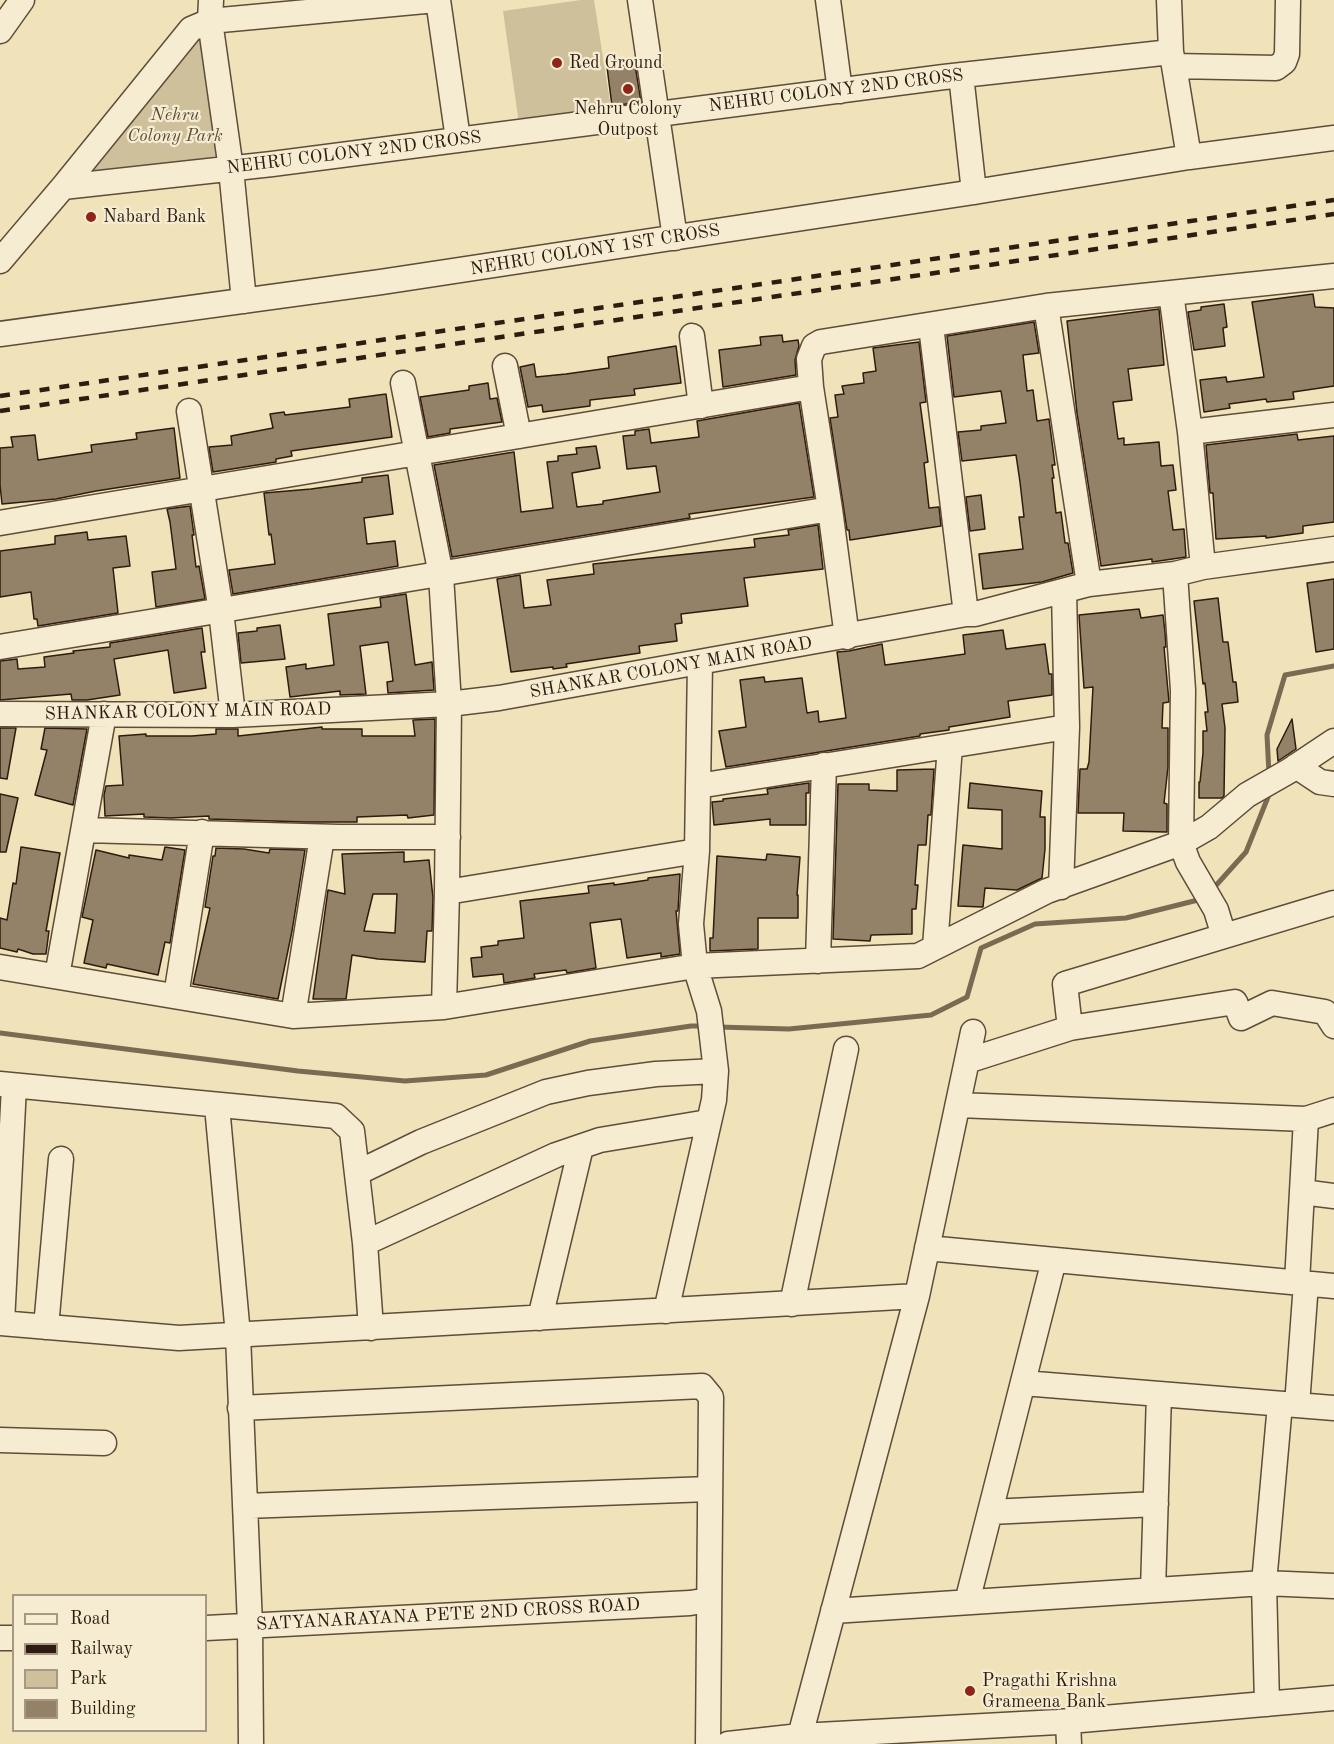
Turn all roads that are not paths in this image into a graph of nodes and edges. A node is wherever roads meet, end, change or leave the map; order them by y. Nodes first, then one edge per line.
1 (22, 0) edge
2 (437, 0) edge
3 (640, 0) edge
4 (828, 0) edge
5 (1169, 0) edge
6 (1288, 0) edge
7 (210, 9) edge
8 (1, 27) edge
9 (1172, 59) junction
10 (961, 75) junction
11 (840, 91) junction
12 (658, 114) junction
13 (1334, 138) edge
14 (458, 139) junction
15 (1189, 157) junction
16 (231, 169) junction
17 (63, 187) junction
18 (974, 192) junction
19 (675, 238) junction
20 (3, 250) edge
21 (1334, 276) edge
22 (1172, 293) junction
23 (244, 301) junction
24 (1046, 306) junction
25 (931, 326) junction
26 (0, 334) edge
27 (692, 336) dead end
28 (505, 366) dead end
29 (403, 383) dead end
30 (811, 387) junction
31 (701, 406) junction
32 (189, 411) dead end
33 (1334, 415) edge
34 (1190, 432) junction
35 (519, 436) junction
36 (418, 453) junction
37 (202, 489) junction
38 (830, 509) junction
39 (0, 523) edge
40 (1334, 549) edge
41 (1203, 567) junction
42 (1175, 574) junction
43 (441, 575) junction
44 (1089, 584) junction
45 (1064, 591) junction
46 (220, 611) junction
47 (966, 614) junction
48 (847, 637) junction
49 (0, 647) edge
50 (700, 663) junction
51 (449, 704) junction
52 (0, 714) edge
53 (104, 714) junction
54 (233, 715) junction
55 (1067, 727) junction
56 (1334, 741) edge
57 (950, 746) junction
58 (824, 765) junction
59 (1293, 768) junction
60 (1334, 784) edge
61 (698, 786) junction
62 (84, 830) junction
63 (202, 832) junction
64 (322, 837) junction
65 (448, 837) junction
66 (1181, 843) junction
67 (697, 852) junction
68 (1061, 887) junction
69 (447, 891) junction
70 (1334, 903) edge
71 (1224, 936) junction
72 (935, 947) junction
73 (818, 961) junction
74 (695, 966) junction
75 (0, 967) edge
76 (57, 976) junction
77 (176, 996) junction
78 (444, 1008) junction
79 (293, 1016) junction
80 (1334, 1026) edge
81 (1070, 1028) junction
82 (973, 1032) dead end
83 (846, 1049) dead end
84 (715, 1059) junction
85 (967, 1061) junction
86 (7, 1085) edge
87 (958, 1105) junction
88 (217, 1106) junction
89 (1334, 1110) edge
90 (1306, 1119) junction
91 (708, 1122) junction
92 (581, 1147) junction
93 (61, 1160) dead end
94 (357, 1173) junction
95 (1302, 1192) junction
96 (1334, 1196) edge
97 (365, 1243) junction
98 (927, 1248) junction
99 (1054, 1260) junction
100 (1302, 1283) junction
101 (1334, 1286) edge
102 (917, 1296) junction
103 (792, 1304) junction
104 (666, 1311) junction
105 (540, 1318) junction
106 (1, 1323) edge
107 (46, 1327) junction
108 (371, 1328) junction
109 (238, 1335) junction
110 (1023, 1383) junction
111 (1159, 1394) junction
112 (1288, 1405) junction
113 (240, 1408) junction
114 (1334, 1408) edge
115 (0, 1440) edge
116 (104, 1443) dead end
117 (709, 1489) junction
118 (1156, 1504) junction
119 (245, 1506) junction
120 (990, 1512) junction
121 (1264, 1583) junction
122 (1334, 1586) edge
123 (1154, 1590) junction
124 (700, 1601) junction
125 (967, 1602) junction
126 (833, 1611) junction
127 (250, 1625) junction
128 (207, 1628) edge
129 (1334, 1698) edge
130 (1267, 1704) junction
131 (1069, 1732) edge
132 (800, 1736) junction
133 (251, 1744) edge
134 (708, 1744) edge
135 (728, 1744) edge

1 - 8 street
2 - 7 street
2 - 14 street
3 - 12 street
4 - 11 street
5 - 9 street
6 - 9 street, NEHRU COLONY 2ND CROSS
7 - 16 street
7 - 17 street
9 - 10 street, NEHRU COLONY 2ND CROSS
9 - 15 street
10 - 11 street, NEHRU COLONY 2ND CROSS
10 - 18 street
11 - 12 street, NEHRU COLONY 2ND CROSS
12 - 14 street, NEHRU COLONY 2ND CROSS
12 - 19 street
13 - 15 street, NEHRU COLONY 1ST CROSS
14 - 16 street, NEHRU COLONY 2ND CROSS
15 - 18 street, NEHRU COLONY 1ST CROSS
16 - 17 street, NEHRU COLONY 2ND CROSS
16 - 23 street
17 - 20 street
18 - 19 street, NEHRU COLONY 1ST CROSS
19 - 23 street, NEHRU COLONY 1ST CROSS
21 - 22 street
22 - 24 street
22 - 34 street
23 - 26 street, NEHRU COLONY 1ST CROSS
24 - 25 street
24 - 44 street
25 - 30 street
25 - 47 street
27 - 31 street
28 - 35 street
29 - 36 street
30 - 31 street
30 - 38 street
31 - 35 street
32 - 37 street
33 - 34 street
34 - 41 street
35 - 36 street
36 - 37 street
36 - 43 street
37 - 39 street
37 - 46 street
38 - 43 street
38 - 48 street
40 - 41 street, SHANKAR COLONY MAIN ROAD
41 - 42 street, SHANKAR COLONY MAIN ROAD
42 - 44 street, SHANKAR COLONY MAIN ROAD
42 - 66 street
43 - 46 street
43 - 51 street
44 - 45 street, SHANKAR COLONY MAIN ROAD
45 - 47 street, SHANKAR COLONY MAIN ROAD
45 - 55 street
46 - 49 street
46 - 54 street
47 - 48 street, SHANKAR COLONY MAIN ROAD
48 - 50 street, SHANKAR COLONY MAIN ROAD
50 - 51 street, SHANKAR COLONY MAIN ROAD
50 - 61 street
51 - 54 street, SHANKAR COLONY MAIN ROAD
51 - 65 street
52 - 53 street, SHANKAR COLONY MAIN ROAD
53 - 54 street, SHANKAR COLONY MAIN ROAD
53 - 62 street
55 - 57 street
55 - 68 street
56 - 59 street
57 - 58 street
57 - 72 street
58 - 61 street
58 - 73 street
59 - 60 street
59 - 66 street
61 - 67 street
62 - 63 street
62 - 76 street
63 - 64 street
63 - 77 street
64 - 65 street
64 - 79 street
65 - 69 street
66 - 68 street
66 - 71 street
67 - 69 street
67 - 74 street
68 - 72 street
69 - 78 street
70 - 71 street
71 - 81 street
72 - 73 street
73 - 74 street
74 - 78 street
74 - 84 street
75 - 76 street
76 - 77 street
77 - 79 street
78 - 79 street
80 - 81 street
81 - 85 street
82 - 85 street
83 - 103 street
84 - 91 street
84 - 94 street
85 - 87 street
86 - 88 street
86 - 106 street
87 - 90 street
87 - 98 street
88 - 94 street
88 - 109 street
89 - 90 street
90 - 95 street
91 - 92 street
91 - 104 street
92 - 97 street
92 - 105 street
93 - 107 street
94 - 97 street
95 - 96 street
95 - 100 street
97 - 108 street
98 - 99 street
98 - 102 street
99 - 100 street
99 - 110 street
100 - 101 street
100 - 112 street
102 - 103 street
102 - 126 street
103 - 104 street
104 - 105 street
105 - 108 street
106 - 107 street
107 - 109 street
108 - 109 street
109 - 113 street
110 - 111 street
110 - 120 street
111 - 112 street
111 - 118 street
112 - 114 street
112 - 121 street
113 - 117 street
113 - 119 street
115 - 116 street
117 - 119 street
117 - 124 street
118 - 120 street
118 - 123 street
119 - 127 street
120 - 125 street
121 - 122 street
121 - 123 street
121 - 130 street
123 - 125 street
124 - 127 street, SATYANARAYANA PETE 2ND CROSS ROAD
124 - 134 street
125 - 126 street
126 - 132 street
127 - 128 street, SATYANARAYANA PETE 2ND CROSS ROAD
127 - 133 street
129 - 130 street
130 - 131 street
131 - 132 street
132 - 135 street

